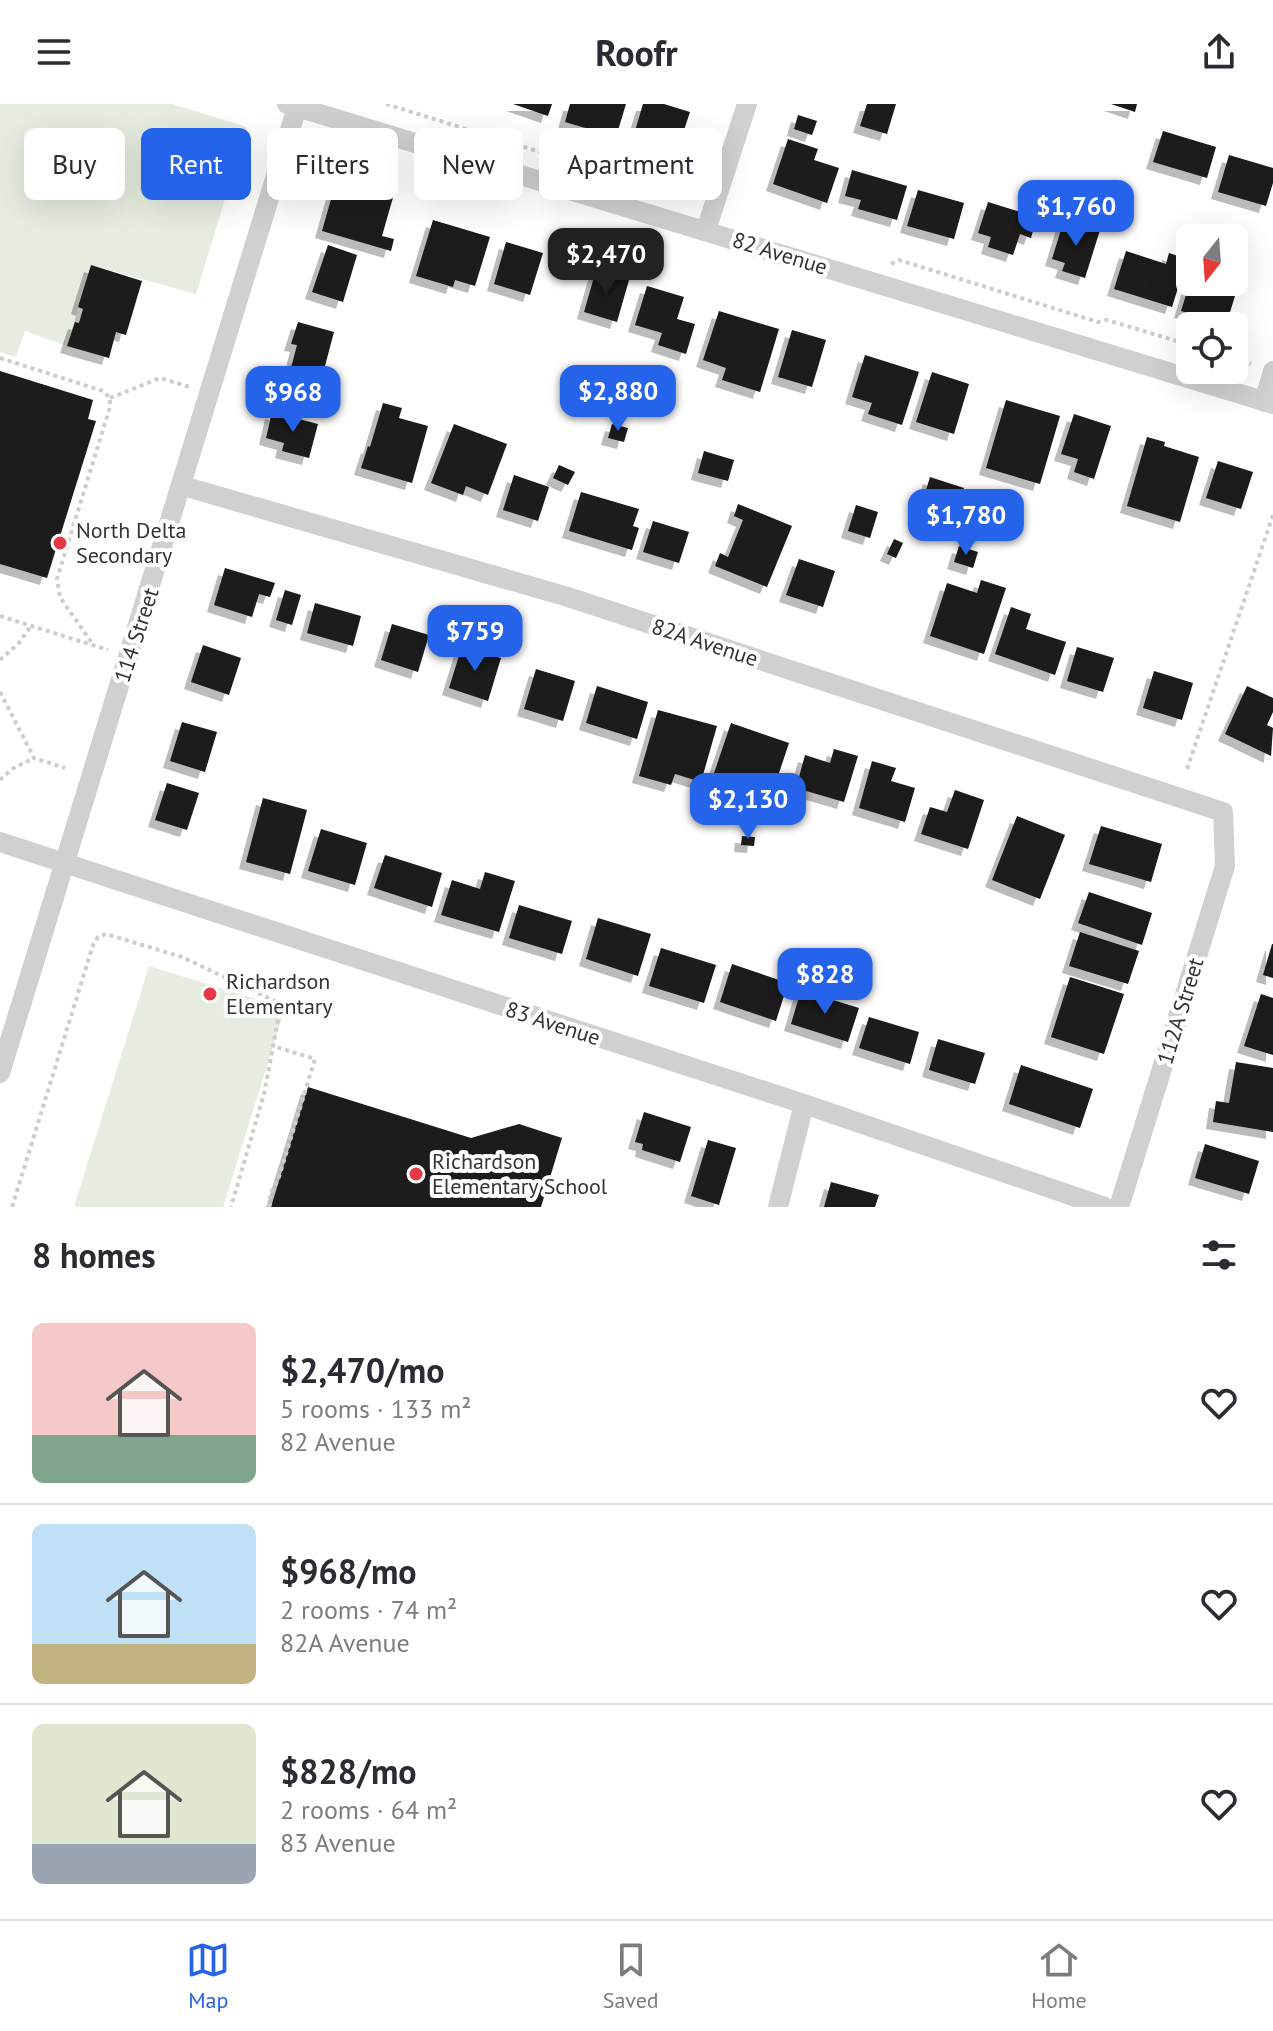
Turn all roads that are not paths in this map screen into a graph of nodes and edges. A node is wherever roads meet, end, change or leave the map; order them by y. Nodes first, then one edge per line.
1 (747, 104) edge
2 (294, 105) edge
3 (706, 230) junction
4 (1273, 371) edge
5 (1268, 403) edge
6 (183, 486) junction
7 (1223, 812) joint
8 (0, 842) edge
9 (66, 864) junction
10 (0, 1073) edge
11 (804, 1104) junction
12 (778, 1207) edge
13 (1105, 1207) edge
14 (1119, 1207) edge

1 - 3 street
2 - 3 street, 82 Avenue
2 - 6 street, 114 Street
3 - 5 street, 82 Avenue
4 - 5 street
6 - 7 street, 82A Avenue
6 - 9 street, 114 Street
7 - 14 street, 112A Street
8 - 9 street, 83 Avenue
9 - 10 street, 114 Street
9 - 11 street, 83 Avenue
11 - 12 street
11 - 13 street, 83 Avenue

